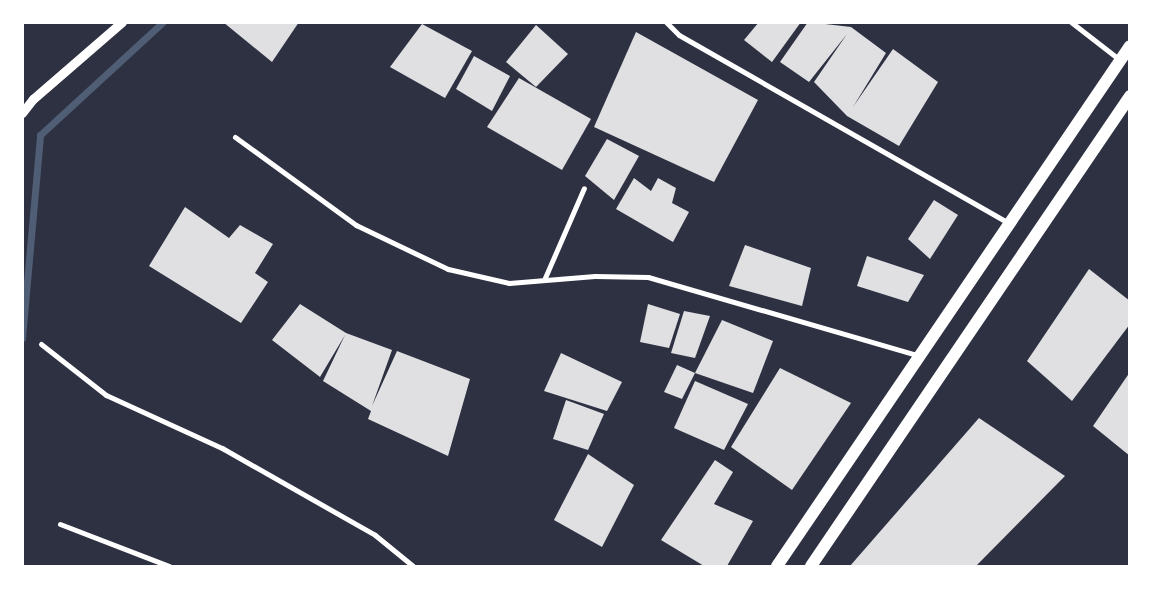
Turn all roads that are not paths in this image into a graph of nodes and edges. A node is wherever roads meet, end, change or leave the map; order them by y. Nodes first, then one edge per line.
1 (122, 22) edge
2 (666, 22) edge
3 (1071, 22) edge
4 (1130, 46) edge
5 (1120, 60) junction
6 (1130, 96) edge
7 (22, 113) edge
8 (235, 137) dead end
9 (584, 188) dead end
10 (1010, 224) junction
11 (544, 280) junction
12 (41, 344) dead end
13 (920, 356) junction
14 (60, 524) dead end
15 (169, 566) edge
16 (413, 566) edge
17 (777, 566) edge
18 (811, 566) edge

1 - 7 street
2 - 10 street
3 - 5 street
4 - 5 main road
5 - 10 main road
6 - 18 main road
8 - 11 street
9 - 11 street
10 - 13 main road
11 - 13 street
12 - 16 street
13 - 17 main road
14 - 15 street

